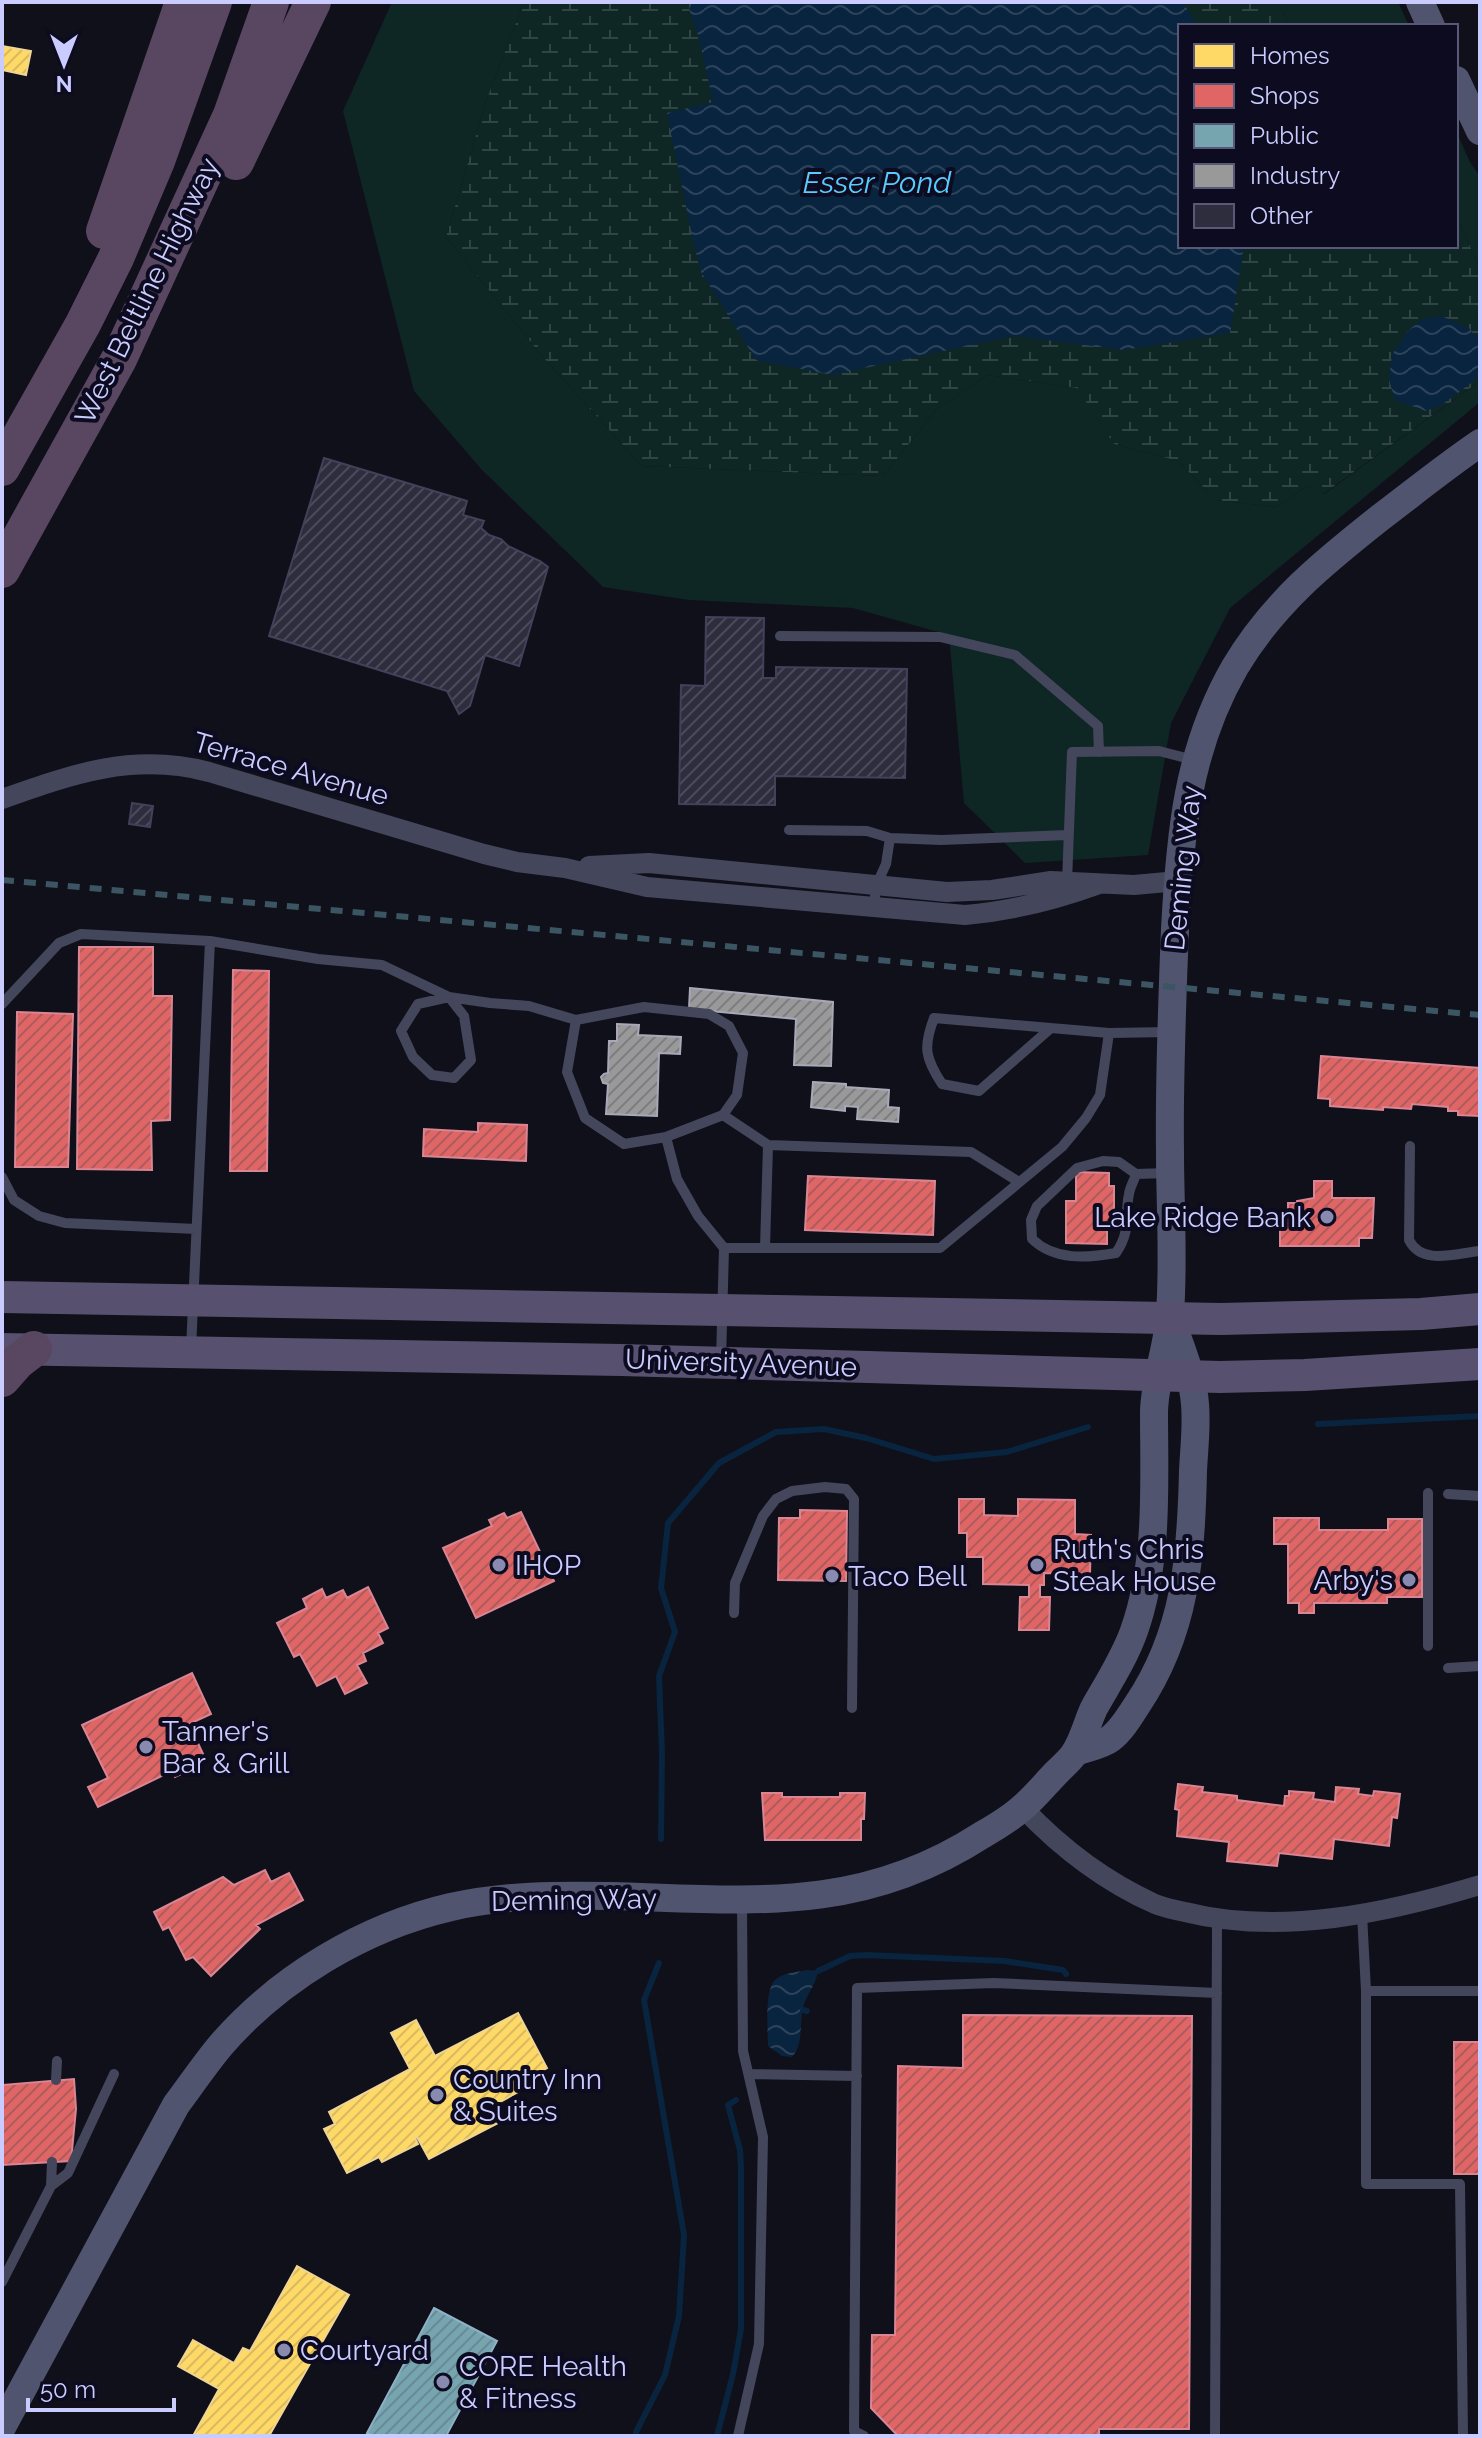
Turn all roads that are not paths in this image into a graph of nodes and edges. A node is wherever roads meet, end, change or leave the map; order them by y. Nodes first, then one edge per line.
1 (183, 2) edge
2 (214, 2) edge
3 (271, 2) edge
4 (313, 2) edge
5 (1420, 2) edge
6 (1430, 24) edge
7 (1458, 84) edge
8 (1480, 131) edge
9 (148, 296) junction
10 (56, 369) junction
11 (1480, 443) edge
12 (2, 468) edge
13 (2, 570) edge
14 (780, 636) dead end
15 (1099, 752) junction
16 (1196, 761) junction
17 (2, 799) edge
18 (789, 830) dead end
19 (1068, 835) junction
20 (890, 838) junction
21 (565, 868) junction
22 (1178, 881) junction
23 (1067, 882) junction
24 (1099, 884) junction
25 (876, 886) junction
26 (874, 908) junction
27 (210, 941) junction
28 (449, 997) junction
29 (2, 1004) edge
30 (576, 1020) junction
31 (1051, 1028) junction
32 (1172, 1032) junction
33 (1109, 1033) junction
34 (723, 1115) junction
35 (666, 1137) junction
36 (768, 1145) junction
37 (1410, 1146) dead end
38 (1170, 1173) junction
39 (1136, 1174) junction
40 (2, 1177) edge
41 (1019, 1182) junction
42 (196, 1229) junction
43 (724, 1248) junction
44 (765, 1248) junction
45 (1480, 1251) edge
46 (2, 1297) edge
47 (193, 1299) junction
48 (722, 1309) junction
49 (1480, 1309) edge
50 (1170, 1317) junction
51 (18, 1349) edge
52 (191, 1351) junction
53 (721, 1362) junction
54 (1480, 1364) edge
55 (1175, 1375) junction
56 (2, 1379) edge
57 (1428, 1493) dead end
58 (1448, 1494) dead end
59 (1480, 1496) edge
60 (734, 1613) dead end
61 (1428, 1646) dead end
62 (1480, 1666) edge
63 (1448, 1668) dead end
64 (852, 1708) dead end
65 (1076, 1752) junction
66 (1023, 1808) junction
67 (1480, 1885) edge
68 (742, 1900) junction
69 (1362, 1914) junction
70 (1217, 1920) junction
71 (1366, 1991) junction
72 (1480, 1991) edge
73 (1217, 1993) junction
74 (57, 2061) dead end
75 (114, 2074) dead end
76 (749, 2074) junction
77 (857, 2076) junction
78 (56, 2080) dead end
79 (52, 2162) dead end
80 (51, 2186) junction
81 (2, 2282) edge
82 (2, 2427) edge
83 (738, 2436) edge
84 (864, 2436) edge
85 (1215, 2436) edge
86 (1463, 2436) edge

1 - 10 highway
2 - 10 highway, West Beltline Highway
3 - 9 highway, West Beltline Highway
4 - 9 highway
5 - 6 street
7 - 8 street
9 - 13 highway, West Beltline Highway
10 - 12 highway, West Beltline Highway
11 - 16 street, Deming Way
14 - 15 lane
15 - 16 lane
15 - 19 lane
16 - 22 street, Deming Way
17 - 21 street, Terrace Avenue
18 - 20 lane
19 - 20 lane
19 - 23 lane
20 - 25 lane
21 - 25 street, Terrace Avenue
21 - 26 street, Terrace Avenue
22 - 24 street, Terrace Avenue
22 - 32 street, Deming Way
23 - 24 street, Terrace Avenue
23 - 25 street, Terrace Avenue
24 - 26 street, Terrace Avenue
25 - 26 lane
27 - 28 lane
27 - 29 lane
27 - 42 lane
28 - 28 lane
28 - 30 lane
30 - 34 lane
30 - 35 lane
31 - 31 lane
31 - 33 lane
32 - 33 lane
32 - 38 street, Deming Way
33 - 41 lane
34 - 35 lane
34 - 36 lane
35 - 43 lane
36 - 41 lane
36 - 44 lane
37 - 45 lane
38 - 39 lane
38 - 50 street, Deming Way
39 - 39 lane
40 - 42 lane
41 - 44 lane
42 - 47 lane
43 - 44 lane
43 - 48 lane
46 - 47 main road, University Avenue
47 - 48 main road, University Avenue
47 - 52 lane
48 - 50 main road, University Avenue
48 - 53 lane
49 - 50 main road, University Avenue
50 - 55 street, Deming Way
51 - 52 main road, University Avenue
51 - 56 highway
52 - 53 main road, University Avenue
53 - 55 main road, University Avenue
54 - 55 main road, University Avenue
55 - 65 street, Deming Way
55 - 65 street, Deming Way
57 - 61 lane
58 - 59 lane
60 - 64 lane
62 - 63 lane
65 - 66 street, Deming Way
66 - 68 street, Deming Way
66 - 70 street
67 - 69 street
68 - 76 lane
68 - 82 street, Deming Way
69 - 70 street
69 - 71 lane
70 - 73 lane
71 - 72 lane
71 - 86 lane
73 - 77 lane
73 - 85 lane
74 - 78 lane
75 - 80 lane
76 - 77 lane
76 - 83 lane
77 - 84 lane
79 - 80 lane
80 - 81 lane

